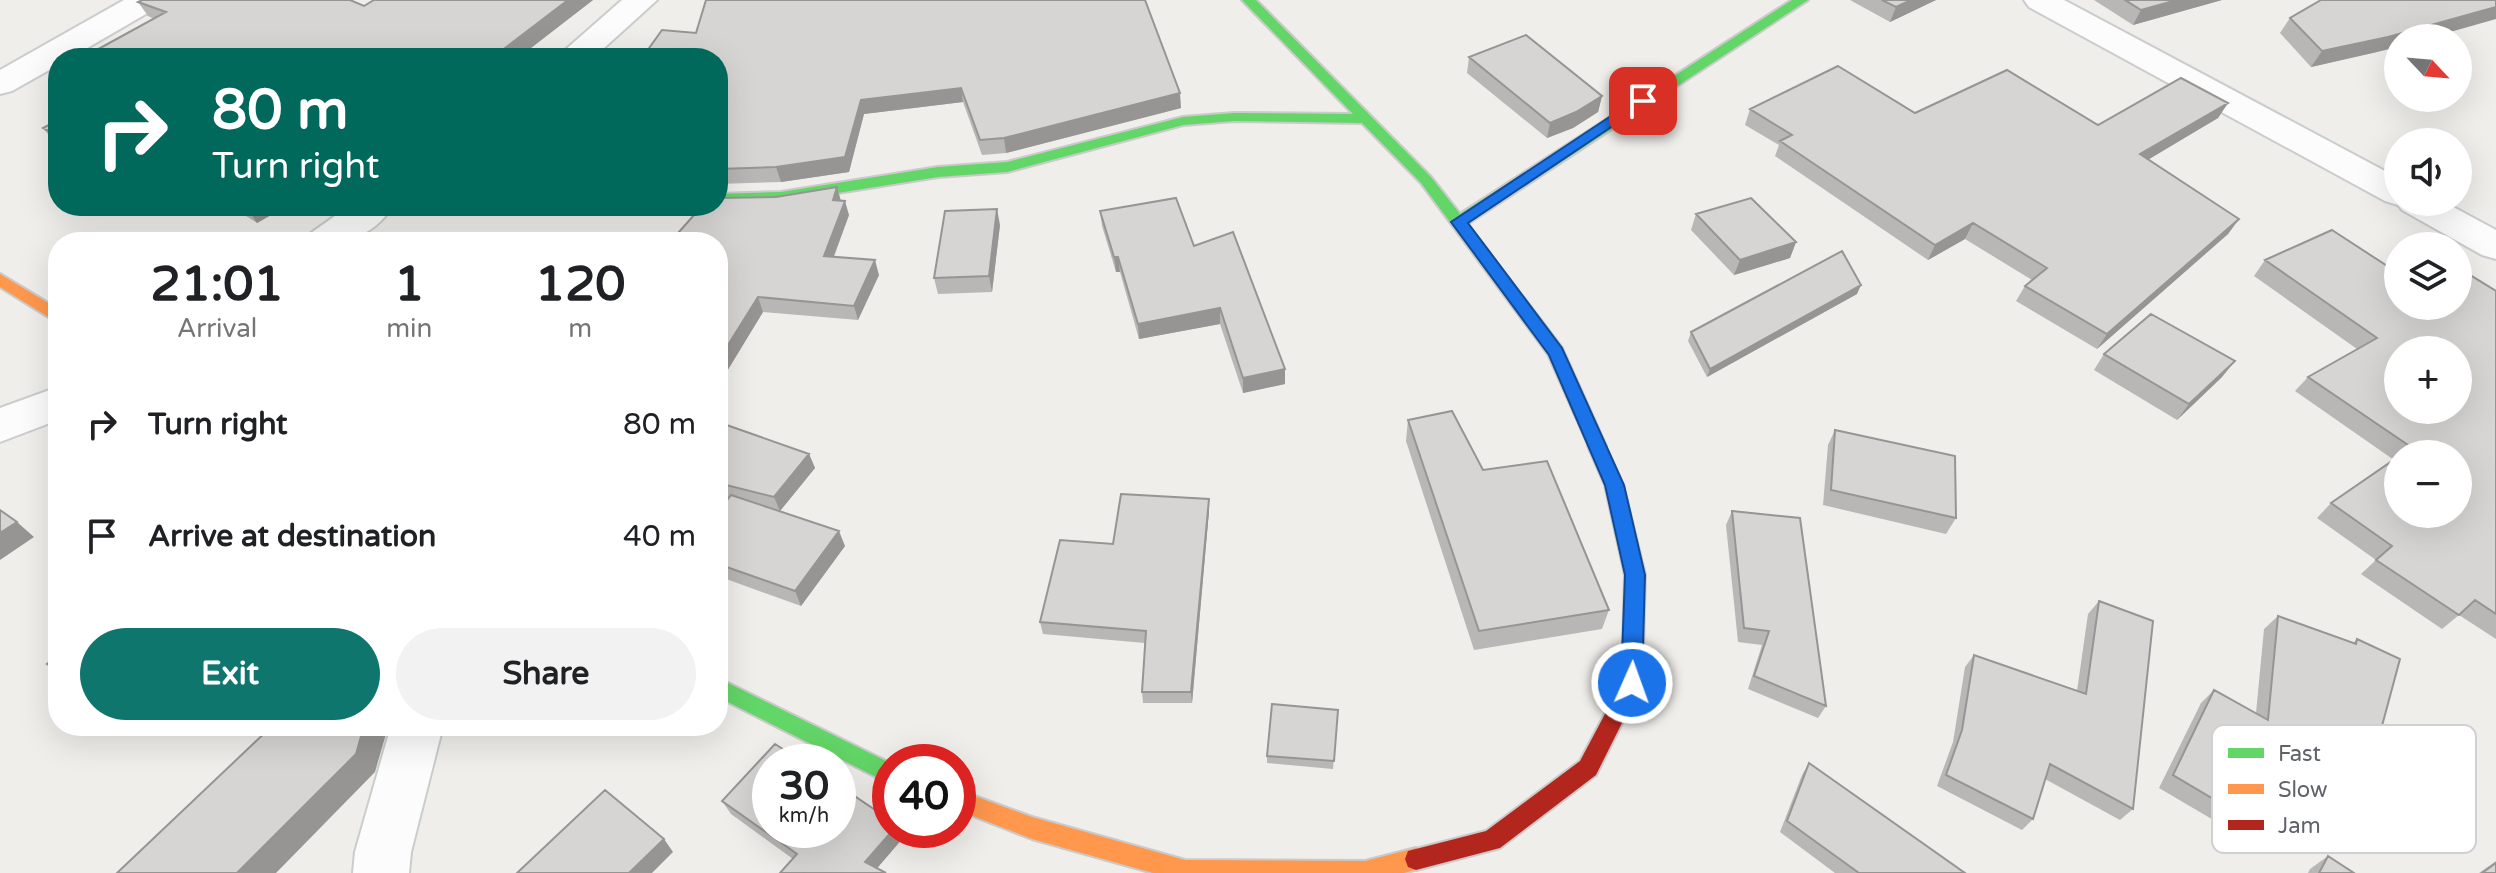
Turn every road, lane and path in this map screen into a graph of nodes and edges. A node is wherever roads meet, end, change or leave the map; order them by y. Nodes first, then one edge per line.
1 (147, 0) edge
2 (641, 0) edge
3 (1249, 0) edge
4 (1801, 0) edge
5 (2040, 0) edge
6 (63, 48) edge
7 (586, 48) edge
8 (48, 57) edge
9 (0, 84) edge
10 (1366, 119) junction
11 (2384, 185) edge
12 (728, 199) edge
13 (360, 216) edge
14 (2441, 216) edge
15 (1459, 222) junction
16 (339, 232) edge
17 (2496, 246) edge
18 (0, 279) edge
19 (48, 310) edge
20 (48, 407) edge
21 (0, 426) edge
22 (728, 692) edge
23 (414, 736) edge
24 (872, 765) edge
25 (976, 807) edge
26 (1484, 857) edge
27 (381, 873) edge

1 - 6 street
2 - 7 street
3 - 10 street
4 - 15 street
5 - 11 street
8 - 9 street
10 - 12 street
10 - 15 street
13 - 16 street
14 - 17 street
15 - 26 street
18 - 19 street
20 - 21 street
22 - 24 street
23 - 27 street
25 - 26 street

